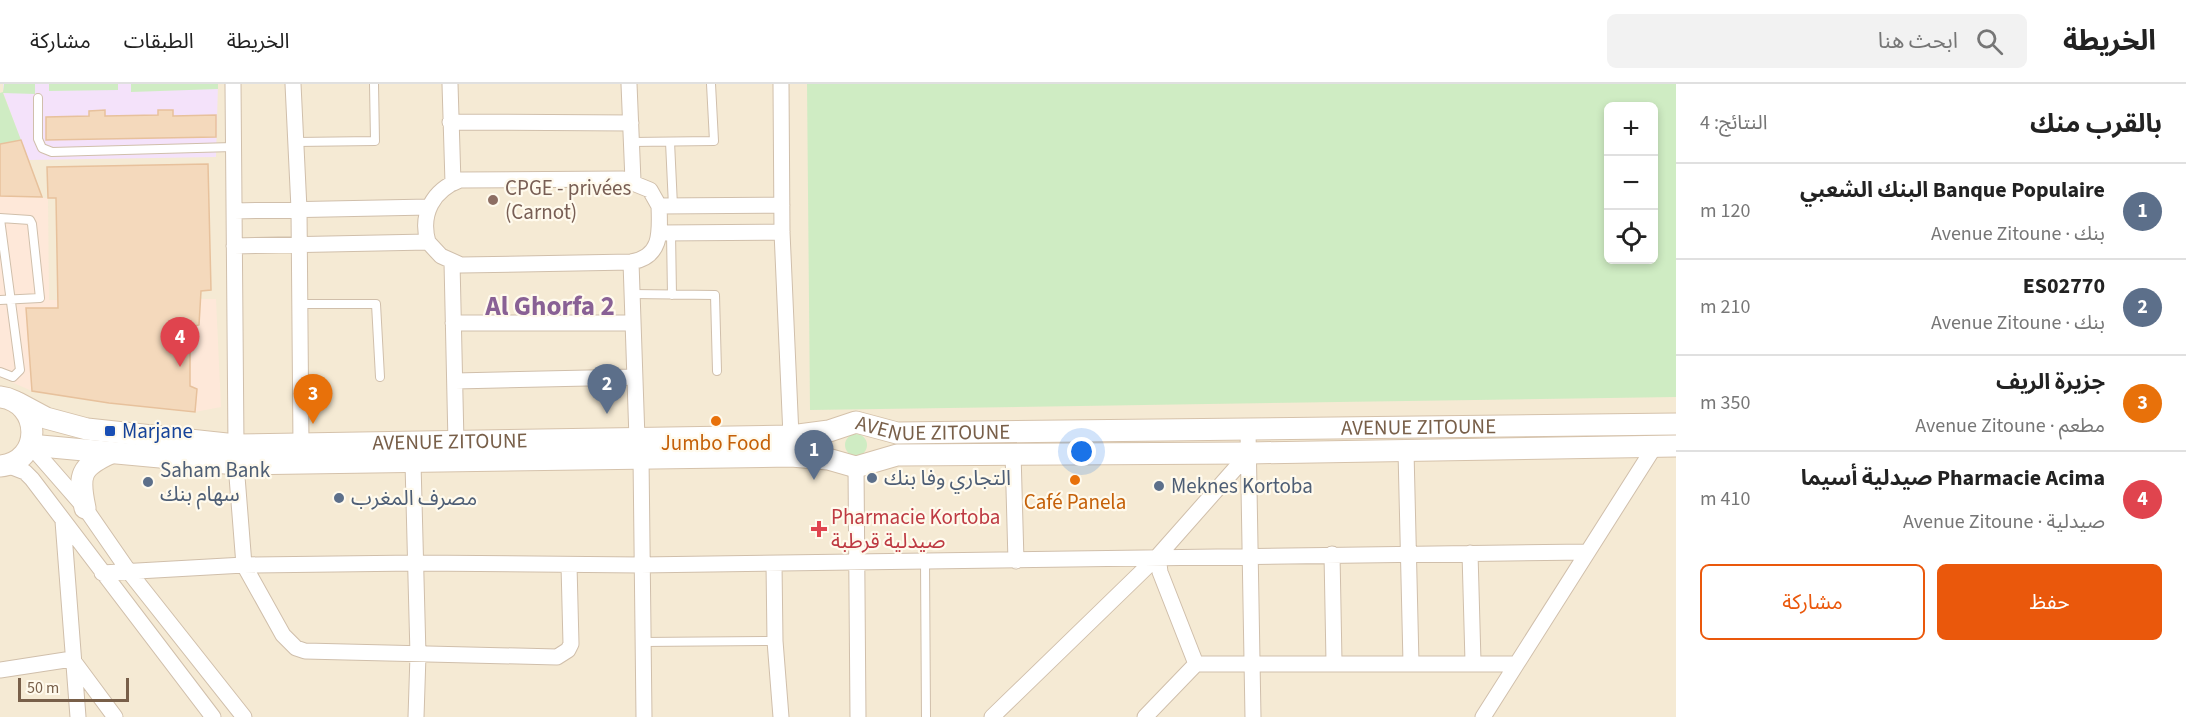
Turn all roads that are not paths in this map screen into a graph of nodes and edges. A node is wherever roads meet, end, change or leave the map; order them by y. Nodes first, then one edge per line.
1 (233, 84) edge
2 (293, 84) edge
3 (374, 84) edge
4 (450, 84) edge
5 (629, 84) edge
6 (711, 84) edge
7 (781, 84) edge
8 (38, 98) dead end
9 (450, 122) junction
10 (631, 123) junction
11 (296, 142) junction
12 (632, 142) junction
13 (670, 142) junction
14 (233, 147) junction
15 (633, 181) junction
16 (453, 183) junction
17 (782, 205) junction
18 (666, 206) junction
19 (429, 207) junction
20 (299, 209) junction
21 (234, 211) junction
22 (0, 218) edge
23 (782, 232) junction
24 (665, 233) junction
25 (428, 242) junction
26 (299, 244) junction
27 (234, 246) junction
28 (452, 262) junction
29 (631, 262) junction
30 (632, 294) junction
31 (672, 294) junction
32 (11, 299) junction
33 (0, 300) edge
34 (300, 304) junction
35 (453, 323) junction
36 (632, 323) junction
37 (717, 371) dead end
38 (0, 372) edge
39 (381, 377) dead end
40 (634, 377) junction
41 (455, 381) junction
42 (9, 400) edge
43 (864, 424) junction
44 (1676, 424) edge
45 (843, 426) junction
46 (1248, 431) junction
47 (791, 435) junction
48 (456, 443) junction
49 (30, 445) junction
50 (301, 445) junction
51 (1666, 446) edge
52 (639, 448) junction
53 (1406, 451) junction
54 (111, 453) junction
55 (1013, 453) junction
56 (1249, 453) junction
57 (236, 455) junction
58 (413, 463) junction
59 (856, 464) junction
60 (3, 465) edge
61 (86, 508) junction
62 (63, 521) junction
63 (1587, 552) junction
64 (1470, 553) junction
65 (1332, 554) junction
66 (1409, 554) junction
67 (1158, 556) junction
68 (1250, 556) junction
69 (926, 561) junction
70 (1017, 561) junction
71 (857, 562) junction
72 (416, 563) junction
73 (774, 564) junction
74 (569, 565) junction
75 (640, 565) junction
76 (244, 566) junction
77 (102, 573) junction
78 (130, 573) junction
79 (775, 641) junction
80 (642, 642) junction
81 (418, 655) junction
82 (72, 660) junction
83 (1334, 662) junction
84 (1473, 662) junction
85 (1411, 663) junction
86 (1196, 664) junction
87 (1251, 664) junction
88 (1516, 664) junction
89 (0, 670) edge
90 (78, 717) edge
91 (115, 717) edge
92 (213, 717) edge
93 (244, 717) edge
94 (416, 717) edge
95 (644, 717) edge
96 (781, 717) edge
97 (858, 717) edge
98 (926, 717) edge
99 (992, 717) edge
100 (1144, 717) edge
101 (1253, 717) edge
102 (1484, 717) edge

1 - 14 street
2 - 11 street
3 - 11 lane
4 - 9 street
5 - 10 street
6 - 13 lane
7 - 17 street
8 - 14 lane
9 - 10 street
9 - 16 street
10 - 12 street
11 - 20 street
12 - 13 lane
12 - 15 street
13 - 18 lane
14 - 21 street
15 - 16 street
15 - 18 street
16 - 19 street
17 - 18 street
17 - 23 street
18 - 24 street
19 - 20 street
19 - 25 street
20 - 21 street
20 - 26 street
21 - 27 street
22 - 32 lane
22 - 32 lane
23 - 24 street
23 - 47 street
24 - 29 street
24 - 31 lane
25 - 26 street
25 - 28 street
26 - 27 street
26 - 34 street
27 - 57 street
28 - 29 street
28 - 35 street
29 - 30 street
30 - 31 lane
30 - 36 street
31 - 37 lane
32 - 33 lane
32 - 38 lane
34 - 39 lane
34 - 50 street
35 - 36 street
35 - 41 street
36 - 40 street
40 - 41 street
40 - 52 street
41 - 48 street
42 - 49 main road
42 - 57 main road, AVENUE ZITOUNE
43 - 45 main road, AVENUE ZITOUNE
43 - 46 main road, AVENUE ZITOUNE
43 - 59 main road
44 - 46 main road, AVENUE ZITOUNE
45 - 47 main road, AVENUE ZITOUNE
45 - 59 main road
46 - 56 street
47 - 52 main road, AVENUE ZITOUNE
48 - 50 main road, AVENUE ZITOUNE
48 - 52 main road, AVENUE ZITOUNE
49 - 54 main road, AVENUE ZITOUNE
49 - 60 main road
49 - 61 street
50 - 57 main road, AVENUE ZITOUNE
51 - 53 main road, AVENUE ZITOUNE
51 - 63 street
52 - 58 main road, AVENUE ZITOUNE
52 - 59 main road, AVENUE ZITOUNE
52 - 75 street
53 - 56 main road, AVENUE ZITOUNE
53 - 66 street
54 - 57 main road, AVENUE ZITOUNE
54 - 61 main road
55 - 56 main road, AVENUE ZITOUNE
55 - 59 main road, AVENUE ZITOUNE
55 - 70 street
56 - 67 street
56 - 68 street
57 - 58 main road, AVENUE ZITOUNE
57 - 76 street
58 - 72 street
59 - 71 street
60 - 62 street
61 - 78 street
62 - 77 street
62 - 82 street
63 - 64 street
63 - 88 street
64 - 66 street
64 - 84 street
65 - 66 street
65 - 68 street
65 - 83 street
66 - 85 street
67 - 68 street
67 - 70 street
67 - 86 street
67 - 99 street
68 - 87 street
69 - 70 street
69 - 71 street
69 - 98 lane
71 - 73 street
71 - 97 street
72 - 74 street
72 - 76 street
72 - 81 street
73 - 75 street
73 - 79 street
74 - 75 street
74 - 81 street
75 - 80 street
76 - 78 street
76 - 81 street
77 - 78 street
77 - 92 street
78 - 93 street
79 - 80 lane
79 - 96 street
80 - 95 street
81 - 94 street
82 - 89 street
82 - 90 street
82 - 91 street
83 - 85 street
83 - 87 street
84 - 85 street
84 - 88 street
86 - 87 street
86 - 100 street
87 - 101 street
88 - 102 street

